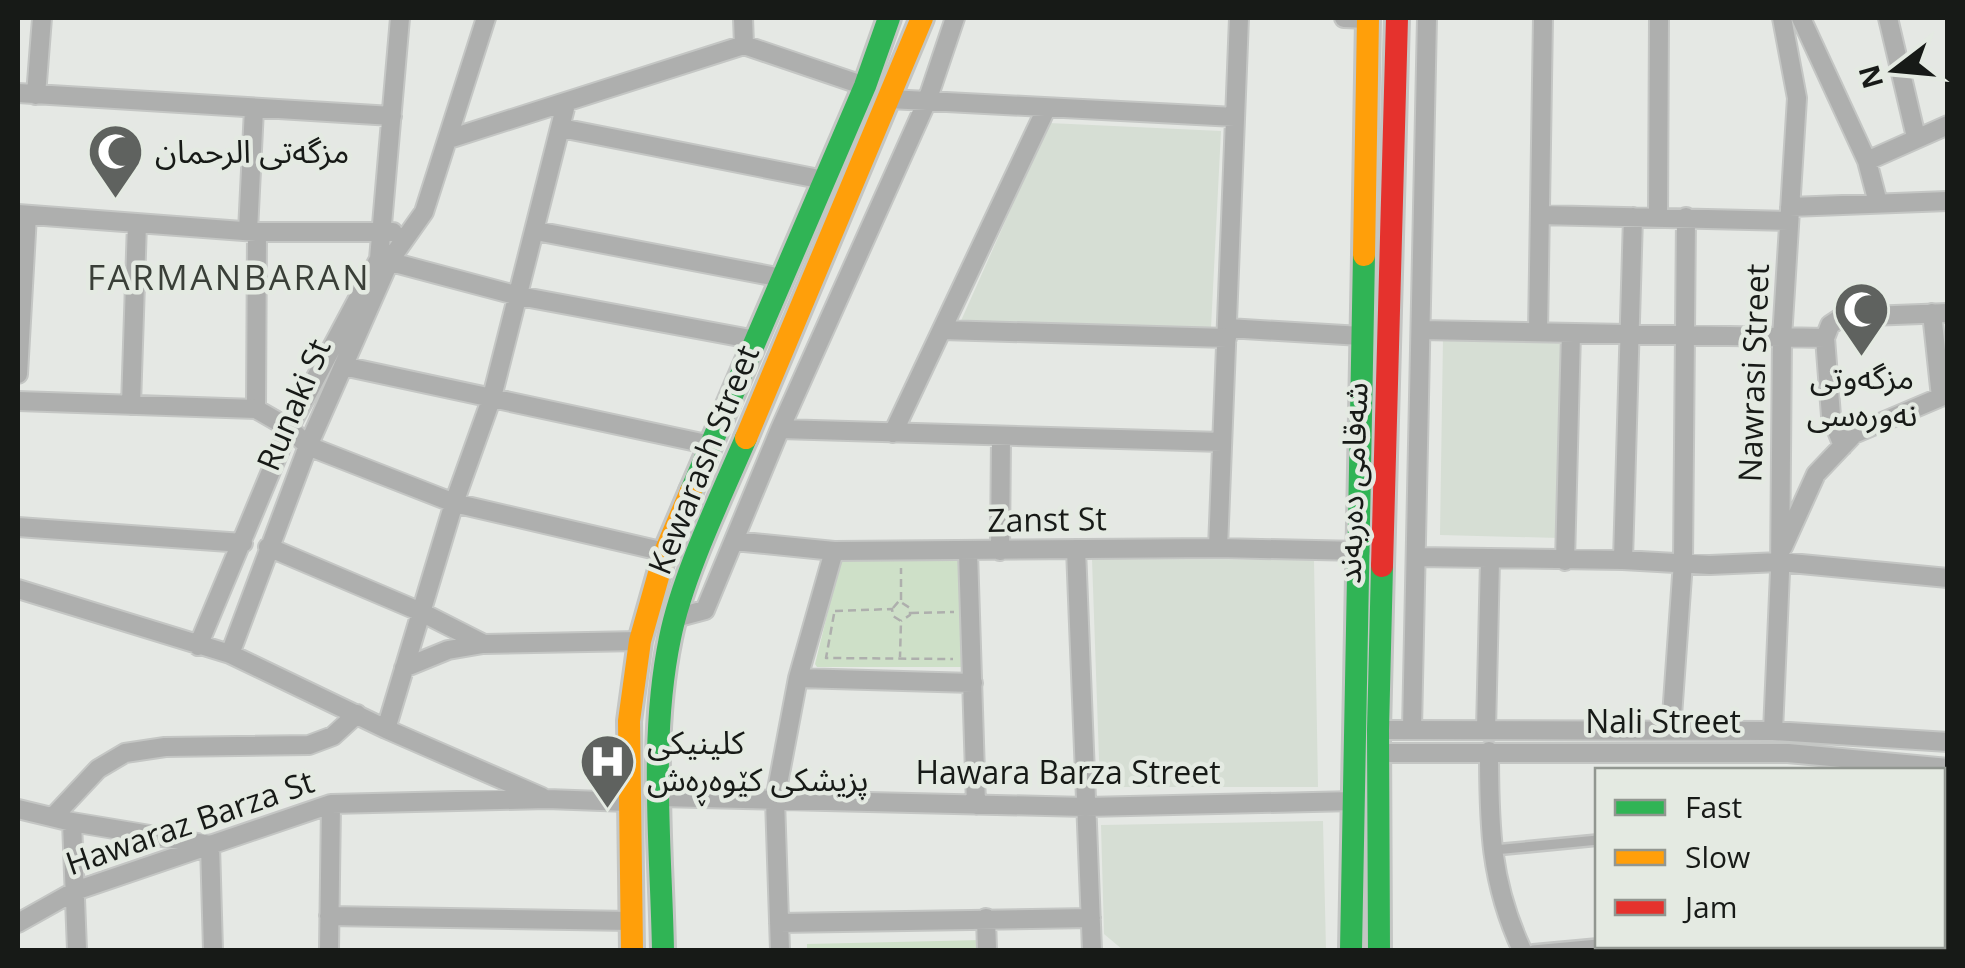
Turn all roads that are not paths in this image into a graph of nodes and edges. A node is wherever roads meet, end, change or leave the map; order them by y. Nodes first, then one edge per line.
1 (42, 18) edge
2 (400, 18) edge
3 (486, 18) edge
4 (743, 18) edge
5 (892, 18) edge
6 (954, 18) edge
7 (1239, 18) edge
8 (1344, 18) edge
9 (1368, 18) edge
10 (1397, 18) edge
11 (1427, 18) edge
12 (1543, 18) edge
13 (1659, 18) edge
14 (1782, 18) edge
15 (1801, 18) edge
16 (1888, 18) edge
17 (920, 22) edge
18 (744, 45) junction
19 (865, 86) junction
20 (26, 94) edge
21 (889, 99) junction
22 (927, 101) junction
23 (566, 104) junction
24 (1046, 108) junction
25 (254, 109) junction
26 (392, 116) junction
27 (1235, 117) junction
28 (1948, 126) edge
29 (561, 128) junction
30 (1916, 137) junction
31 (449, 139) junction
32 (1867, 161) junction
33 (824, 180) junction
34 (1948, 201) edge
35 (1878, 204) junction
36 (1790, 214) junction
37 (22, 215) edge
38 (1540, 215) junction
39 (1633, 216) junction
40 (1658, 217) junction
41 (1686, 217) junction
42 (137, 223) junction
43 (252, 232) junction
44 (382, 232) junction
45 (536, 232) junction
46 (408, 234) junction
47 (385, 260) junction
48 (782, 278) junction
49 (519, 296) junction
50 (1940, 313) edge
51 (942, 330) junction
52 (1421, 330) junction
53 (1538, 332) junction
54 (1571, 333) junction
55 (1631, 333) junction
56 (1687, 333) junction
57 (1227, 334) junction
58 (1361, 336) junction
59 (1782, 338) junction
60 (1824, 338) junction
61 (756, 340) junction
62 (343, 366) junction
63 (18, 374) edge
64 (1944, 396) edge
65 (492, 398) junction
66 (18, 400) edge
67 (131, 405) junction
68 (256, 409) junction
69 (289, 428) junction
70 (780, 429) junction
71 (893, 433) junction
72 (1000, 436) junction
73 (1222, 442) junction
74 (711, 445) junction
75 (308, 446) junction
76 (1844, 446) junction
77 (454, 503) junction
78 (18, 527) edge
79 (734, 541) junction
80 (242, 543) junction
81 (268, 547) junction
82 (1218, 548) junction
83 (1076, 549) junction
84 (834, 551) junction
85 (1000, 551) junction
86 (1360, 551) junction
87 (665, 552) junction
88 (968, 552) junction
89 (1780, 557) junction
90 (1416, 558) junction
91 (1490, 560) junction
92 (1623, 560) junction
93 (1566, 561) junction
94 (1683, 562) junction
95 (1948, 578) edge
96 (18, 589) edge
97 (421, 612) junction
98 (675, 618) junction
99 (640, 641) junction
100 (484, 644) junction
101 (198, 646) junction
102 (230, 654) junction
103 (404, 668) junction
104 (798, 678) junction
105 (972, 683) junction
106 (357, 714) junction
107 (386, 729) junction
108 (1412, 729) junction
109 (1486, 730) junction
110 (1671, 730) junction
111 (1772, 731) junction
112 (1378, 741) junction
113 (1948, 742) edge
114 (1489, 751) junction
115 (1786, 762) edge
116 (1948, 768) edge
117 (660, 797) junction
118 (547, 800) junction
119 (775, 800) junction
120 (1355, 801) junction
121 (628, 802) junction
122 (330, 804) junction
123 (976, 805) junction
124 (1086, 807) junction
125 (18, 808) edge
126 (53, 817) junction
127 (72, 822) junction
128 (1595, 840) edge
129 (210, 845) junction
130 (1491, 850) junction
131 (75, 890) junction
132 (330, 916) junction
133 (986, 918) junction
134 (1091, 918) junction
135 (18, 922) edge
136 (631, 922) junction
137 (779, 923) junction
138 (1595, 944) edge
139 (77, 950) edge
140 (213, 950) edge
141 (329, 950) edge
142 (632, 950) edge
143 (663, 950) edge
144 (780, 950) edge
145 (988, 950) edge
146 (1092, 950) edge
147 (1351, 950) edge
148 (1379, 950) edge
149 (1522, 950) edge
150 (1533, 950) edge

1 - 20 street
2 - 26 street
3 - 31 street, Runaki St
4 - 18 street
5 - 17 main road
5 - 19 main road, Kewarash Street
6 - 22 street
7 - 27 street
8 - 9 street
9 - 58 main road, شەقامی دەربەند
10 - 112 main road, شەقامی دەربەند
11 - 52 street
12 - 38 street
13 - 40 street
14 - 36 street, Nawrasi Street
15 - 32 street
16 - 30 street
17 - 21 main road, Kewarash Street
18 - 19 street
18 - 23 street
19 - 33 main road, Kewarash Street
20 - 25 street
21 - 22 street
21 - 98 main road, Kewarash Street
22 - 24 street
22 - 70 street
23 - 29 street
23 - 31 street
24 - 27 street
24 - 51 street
25 - 26 street
25 - 43 street
26 - 44 street
27 - 57 street
28 - 30 street
29 - 33 street
29 - 45 street
30 - 32 street
31 - 46 street, Runaki St
32 - 35 street
33 - 48 main road, Kewarash Street
34 - 35 street
35 - 36 street
36 - 41 street
36 - 59 street, Nawrasi Street
37 - 42 street
37 - 63 street
38 - 39 street
38 - 53 street
39 - 40 street
39 - 55 street
40 - 41 street
41 - 56 street
42 - 43 street
42 - 67 street
43 - 44 street
43 - 68 street
44 - 46 street
44 - 47 street
45 - 48 street
45 - 49 street
46 - 47 street, Runaki St
47 - 49 street
47 - 62 street, Runaki St
47 - 69 street, Runaki St
48 - 61 main road, Kewarash Street
49 - 61 street
49 - 65 street
50 - 60 street
50 - 64 street
51 - 57 street
51 - 71 street
52 - 53 street
52 - 90 street
53 - 54 street
54 - 55 street
54 - 93 street
55 - 56 street
55 - 92 street
56 - 59 street
56 - 94 street
57 - 58 street
57 - 73 street
58 - 86 main road, شەقامی دەربەند
59 - 60 street
59 - 89 street, Nawrasi Street
60 - 76 street
61 - 74 main road, Kewarash Street
62 - 65 street
62 - 75 street, Runaki St
64 - 76 street
65 - 74 street
65 - 77 street
66 - 67 street
67 - 68 street
68 - 69 street
69 - 75 street
69 - 80 street, Runaki St
70 - 71 street
70 - 79 street
71 - 72 street
72 - 73 street
72 - 85 street
73 - 82 street
74 - 87 main road, Kewarash Street
75 - 77 street
75 - 81 street, Runaki St
76 - 89 street
77 - 87 street
77 - 97 street
78 - 80 street
79 - 84 street, Zanst St
79 - 98 street
80 - 101 street, Runaki St
81 - 97 street
81 - 102 street, Runaki St
82 - 83 street, Zanst St
82 - 86 street, Zanst St
83 - 85 street, Zanst St
83 - 124 street
84 - 88 street, Zanst St
84 - 104 street
85 - 88 street, Zanst St
86 - 120 main road, شەقامی دەربەند
87 - 99 main road, Kewarash Street
88 - 105 street
89 - 94 street
89 - 95 street
89 - 111 street, Nawrasi Street
90 - 91 street
90 - 108 street
91 - 93 street
91 - 109 street
92 - 93 street
92 - 94 street
94 - 110 street
96 - 101 street
97 - 100 street
97 - 103 street
98 - 117 main road, Kewarash Street
99 - 100 street
99 - 121 main road, Kewarash Street
100 - 103 street
101 - 102 street
102 - 106 street
103 - 107 street
104 - 105 street
104 - 119 street
105 - 123 street
106 - 107 street
106 - 126 street
107 - 118 street
108 - 109 street, Nali Street
108 - 112 street, Nali Street
109 - 110 street, Nali Street
110 - 111 street, Nali Street
111 - 113 street, Nali Street
112 - 114 street, Nali Street
112 - 148 main road, شەقامی دەربەند
114 - 115 street, Nali Street
114 - 130 street
115 - 116 street, Nali Street
117 - 119 street, Hawara Barza Street
117 - 143 main road, Kewarash Street
118 - 121 street, Hawaraz Barza St
118 - 122 street, Hawaraz Barza St
119 - 123 street, Hawara Barza Street
119 - 137 street
120 - 124 street, Hawara Barza Street
120 - 147 main road, شەقامی دەربەند
121 - 136 main road, Kewarash Street
122 - 129 street, Hawaraz Barza St
122 - 132 street
123 - 124 street, Hawara Barza Street
124 - 134 street
125 - 126 street
126 - 127 street
127 - 129 street
127 - 131 street
128 - 130 lane
129 - 131 street, Hawaraz Barza St
129 - 140 street
130 - 149 street
131 - 135 street, Hawaraz Barza St
131 - 139 street
132 - 136 street
132 - 141 street
133 - 134 street
133 - 137 street
133 - 145 street
134 - 146 street
136 - 142 main road, Kewarash Street
137 - 144 street
138 - 150 lane

